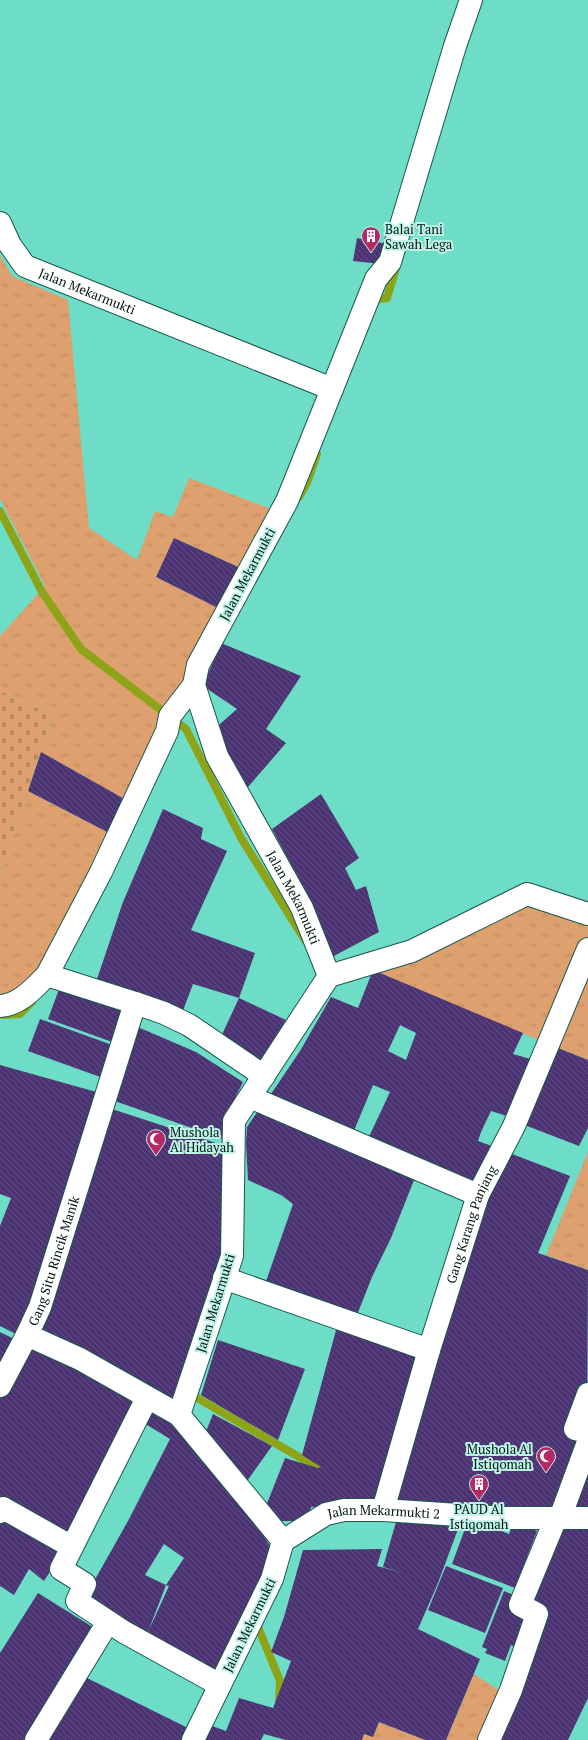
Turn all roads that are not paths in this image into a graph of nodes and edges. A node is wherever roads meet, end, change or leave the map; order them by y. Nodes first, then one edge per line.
1 (471, 0) edge
2 (0, 223) edge
3 (332, 389) junction
4 (194, 685) junction
5 (588, 914) edge
6 (588, 949) edge
7 (47, 974) junction
8 (329, 976) junction
9 (135, 1003) junction
10 (0, 1006) edge
11 (264, 1076) junction
12 (250, 1097) junction
13 (478, 1195) junction
14 (224, 1278) junction
15 (27, 1334) junction
16 (429, 1350) junction
17 (0, 1386) edge
18 (588, 1394) edge
19 (147, 1398) junction
20 (179, 1415) junction
21 (588, 1432) edge
22 (588, 1442) edge
23 (383, 1510) junction
24 (0, 1512) edge
25 (558, 1518) junction
26 (588, 1518) edge
27 (283, 1541) junction
28 (72, 1547) junction
29 (108, 1622) junction
30 (220, 1685) junction
31 (36, 1740) edge
32 (193, 1740) edge
33 (489, 1740) edge

1 - 3 street
2 - 3 street, Jalan Mekarmukti
3 - 4 street, Jalan Mekarmukti
4 - 7 street
4 - 8 street, Jalan Mekarmukti
5 - 8 street
6 - 13 street, Gang Karang Panjang
7 - 9 street
7 - 10 street
8 - 11 street, Jalan Mekarmukti
9 - 11 street
9 - 15 street, Gang Situ Rincik Manik
11 - 12 street, Jalan Mekarmukti
12 - 13 street
12 - 14 street, Jalan Mekarmukti
13 - 16 street, Gang Karang Panjang
14 - 16 street
14 - 20 street, Jalan Mekarmukti
15 - 17 street
15 - 19 street, Gang Situ Rincik Manik
16 - 23 street, Gang Karang Panjang
18 - 21 street
19 - 20 street, Gang Situ Rincik Manik
19 - 28 street
20 - 27 street
22 - 25 street
23 - 25 street, Jalan Mekarmukti 2
23 - 27 street, Jalan Mekarmukti 2
24 - 28 street
25 - 26 street, Jalan Mekarmukti 2
25 - 33 street
27 - 30 street, Jalan Mekarmukti
28 - 29 street
29 - 30 street
29 - 31 street
30 - 32 street, Jalan Mekarmukti

